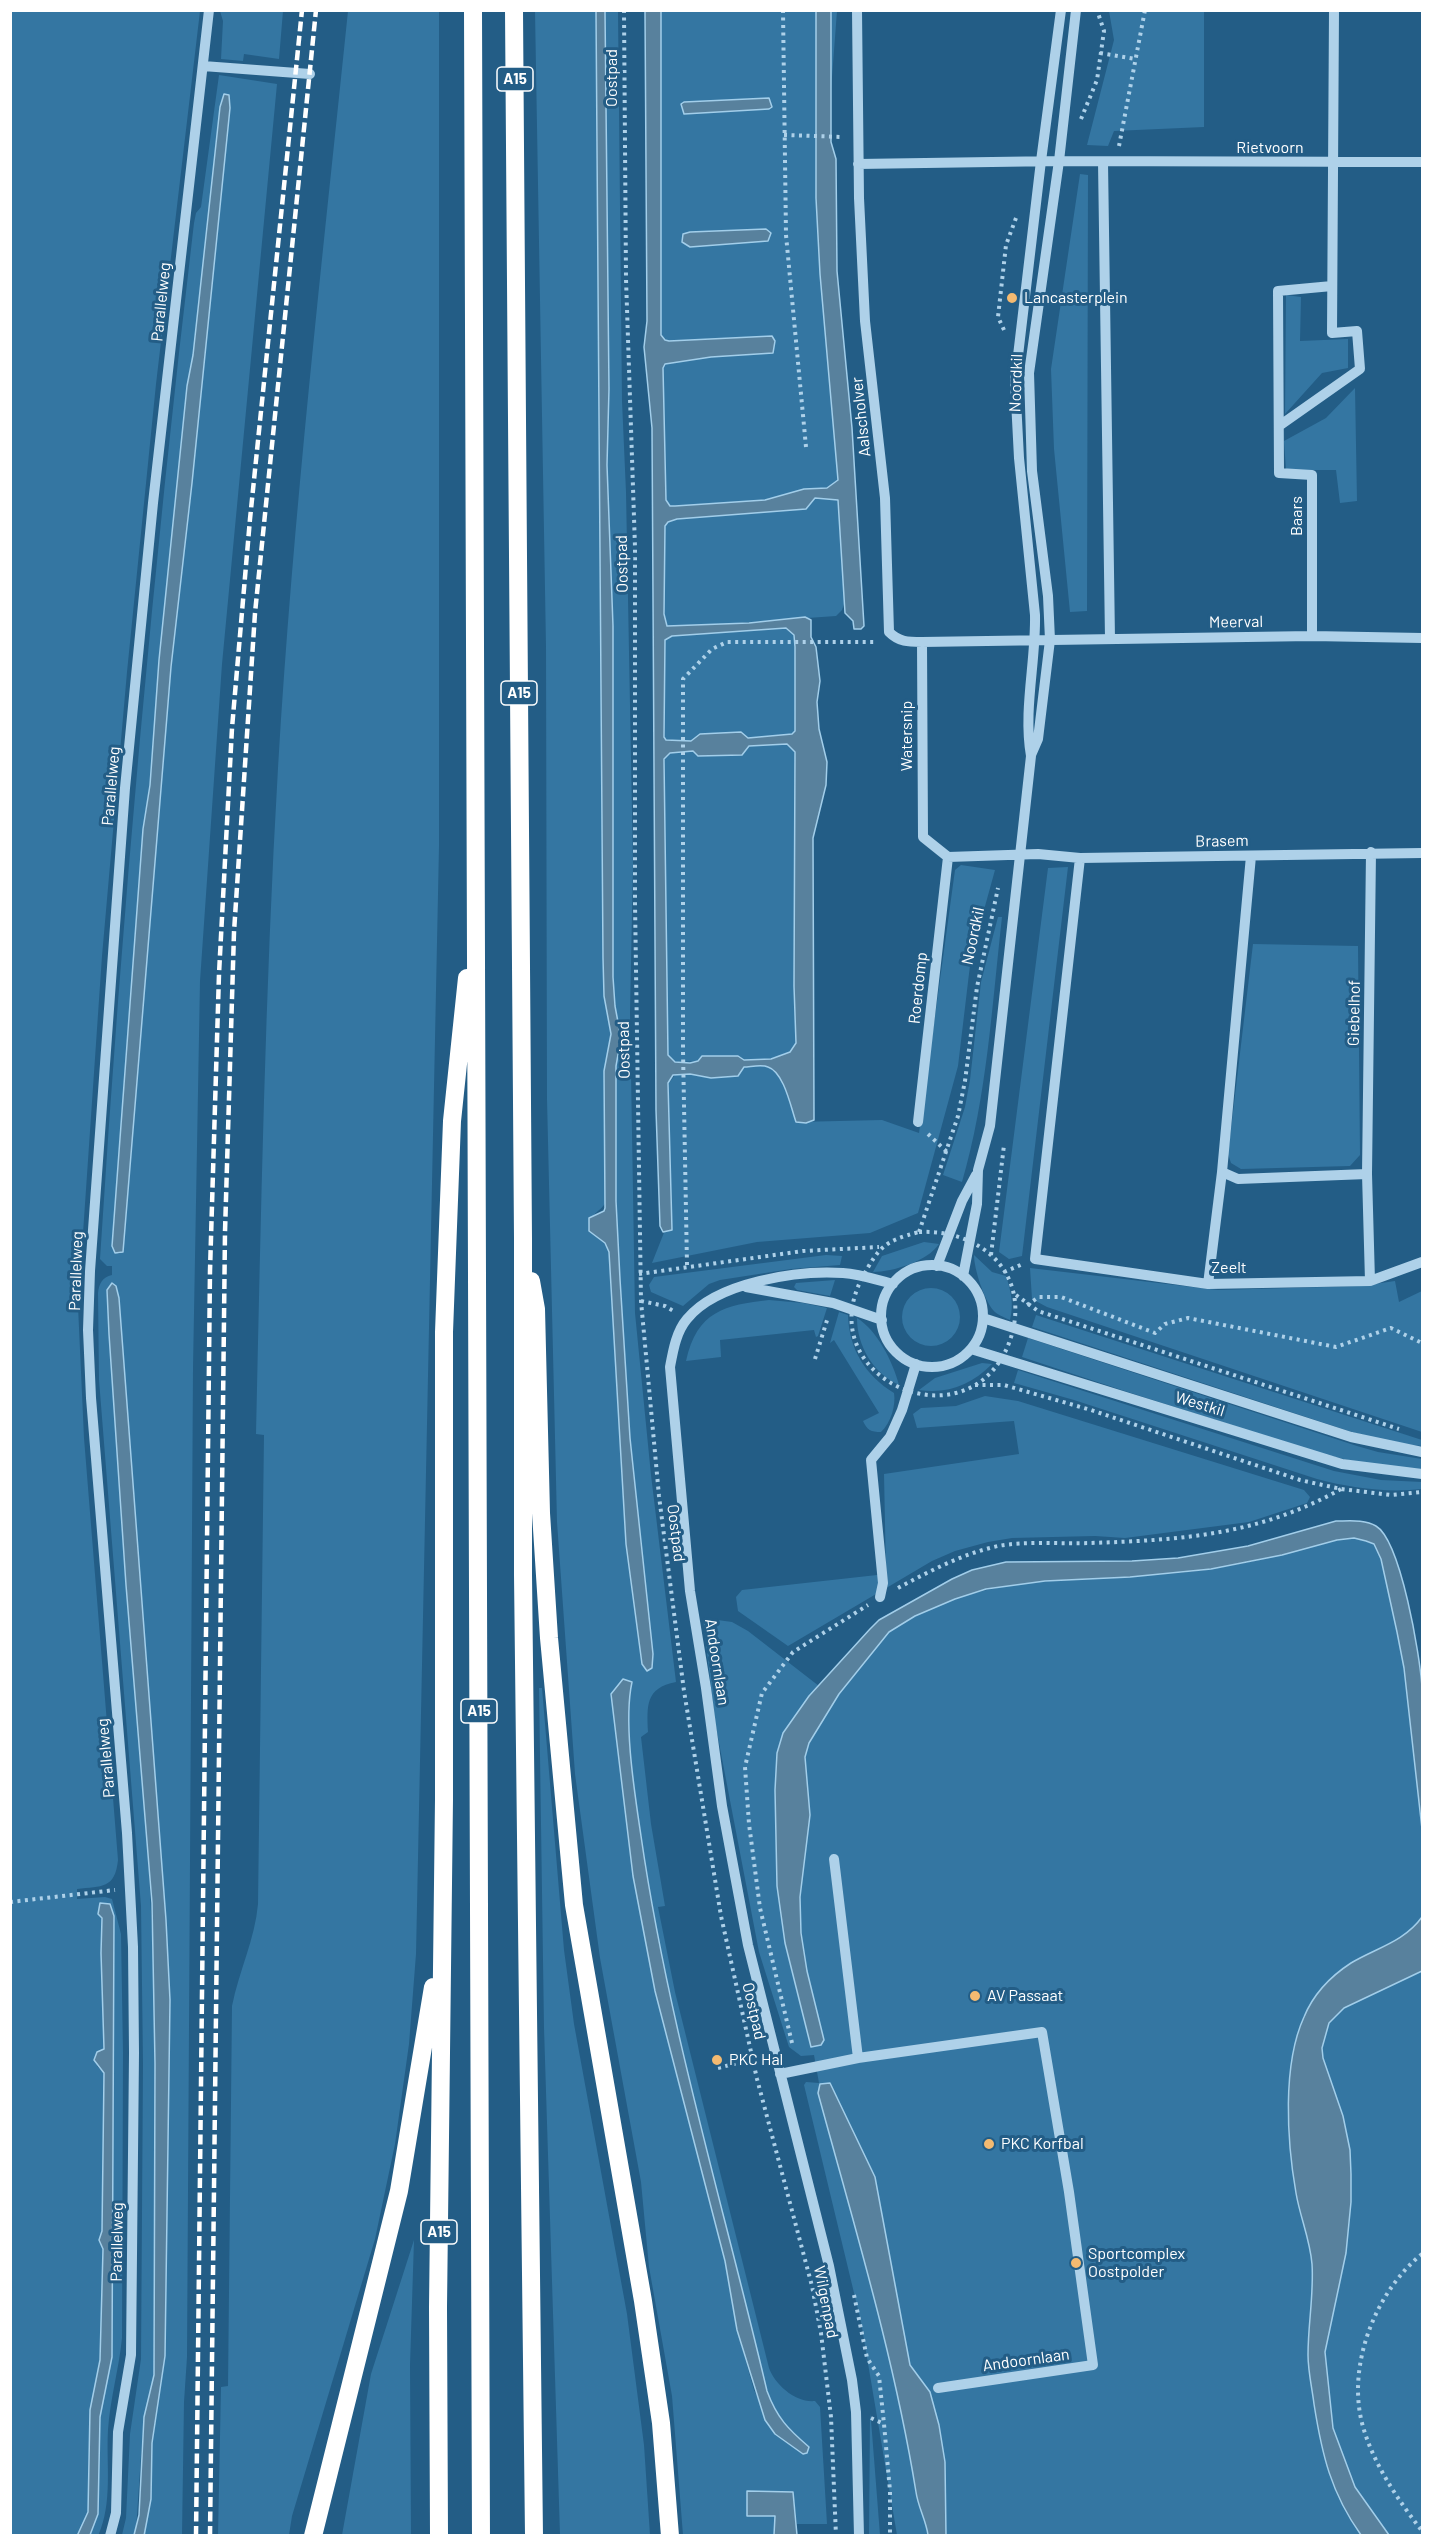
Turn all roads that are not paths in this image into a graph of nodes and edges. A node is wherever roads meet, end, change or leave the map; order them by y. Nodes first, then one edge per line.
1 (209, 10) edge
2 (473, 10) edge
3 (514, 10) edge
4 (857, 10) edge
5 (1061, 10) edge
6 (1076, 10) edge
7 (1334, 10) edge
8 (203, 66) junction
9 (310, 74) dead end
10 (1041, 161) junction
11 (1059, 161) junction
12 (1103, 162) junction
13 (1422, 162) edge
14 (1332, 163) junction
15 (858, 164) junction
16 (1332, 286) junction
17 (1279, 426) junction
18 (1312, 636) junction
19 (1422, 638) edge
20 (1035, 639) junction
21 (1110, 639) junction
22 (1050, 640) junction
23 (922, 642) junction
24 (1031, 756) junction
25 (1371, 852) junction
26 (1422, 853) edge
27 (1022, 855) junction
28 (1251, 856) junction
29 (948, 857) junction
30 (1080, 858) junction
31 (477, 886) junction
32 (918, 1122) road end
33 (978, 1170) junction
34 (1222, 1172) junction
35 (1367, 1174) junction
36 (523, 1238) junction
37 (1422, 1262) edge
38 (937, 1266) junction
39 (963, 1276) junction
40 (1370, 1281) junction
41 (893, 1284) junction
42 (1208, 1284) junction
43 (743, 1287) junction
44 (983, 1318) junction
45 (882, 1320) junction
46 (971, 1349) junction
47 (916, 1364) junction
48 (1422, 1452) edge
49 (1422, 1474) edge
50 (880, 1597) road end
51 (834, 1859) dead end
52 (442, 1929) junction
53 (858, 2058) junction
54 (780, 2074) junction
55 (938, 2388) dead end
56 (110, 2535) edge
57 (313, 2535) edge
58 (439, 2535) edge
59 (481, 2535) edge
60 (534, 2535) edge
61 (670, 2535) edge
62 (859, 2535) edge

1 - 8 street, Parallelweg
2 - 31 highway, A15
3 - 36 highway, A15
4 - 15 street, Aalscholver
5 - 10 street, Noordkil
6 - 11 street, Noordkil
7 - 14 street
8 - 9 street
8 - 56 street, Parallelweg
10 - 11 street, Rietvoorn
10 - 15 street
10 - 20 street, Noordkil
11 - 12 street, Rietvoorn
11 - 22 street, Noordkil
12 - 14 street, Rietvoorn
12 - 21 street
13 - 14 street, Rietvoorn
14 - 16 street
15 - 23 street, Aalscholver
16 - 17 street, Baars
16 - 17 street
17 - 18 street, Baars
18 - 19 street, Meerval
18 - 21 street, Meerval
20 - 22 street, Meerval
20 - 23 street
20 - 24 street, Noordkil
21 - 22 street, Meerval
22 - 24 street, Noordkil
23 - 29 street, Watersnip
24 - 27 street, Noordkil
25 - 26 street, Brasem
25 - 28 street, Brasem
25 - 35 street, Giebelhof
27 - 29 street
27 - 30 street, Brasem
27 - 33 street, Noordkil
28 - 30 street, Brasem
28 - 34 street
29 - 32 street, Roerdomp
30 - 42 street, Zeelt
31 - 52 highway, A15
31 - 59 highway, A15
33 - 38 street, Noordkil
33 - 39 street, Noordkil
34 - 35 street
34 - 42 street
35 - 40 street, Giebelhof
36 - 60 highway, A15
36 - 61 highway, A15
37 - 40 street, Zeelt
38 - 39 street
38 - 41 street
39 - 44 street
40 - 42 street, Zeelt
41 - 43 street, Andoornlaan
41 - 45 street
43 - 45 street
43 - 54 street, Andoornlaan
44 - 46 street
44 - 48 street, Westkil
45 - 47 street
46 - 47 street
46 - 49 street, Westkil
47 - 50 street
51 - 53 street
52 - 57 highway, A15
52 - 58 highway, A15
53 - 54 street, Andoornlaan
53 - 55 street, Andoornlaan
54 - 62 street, Andoornlaan

